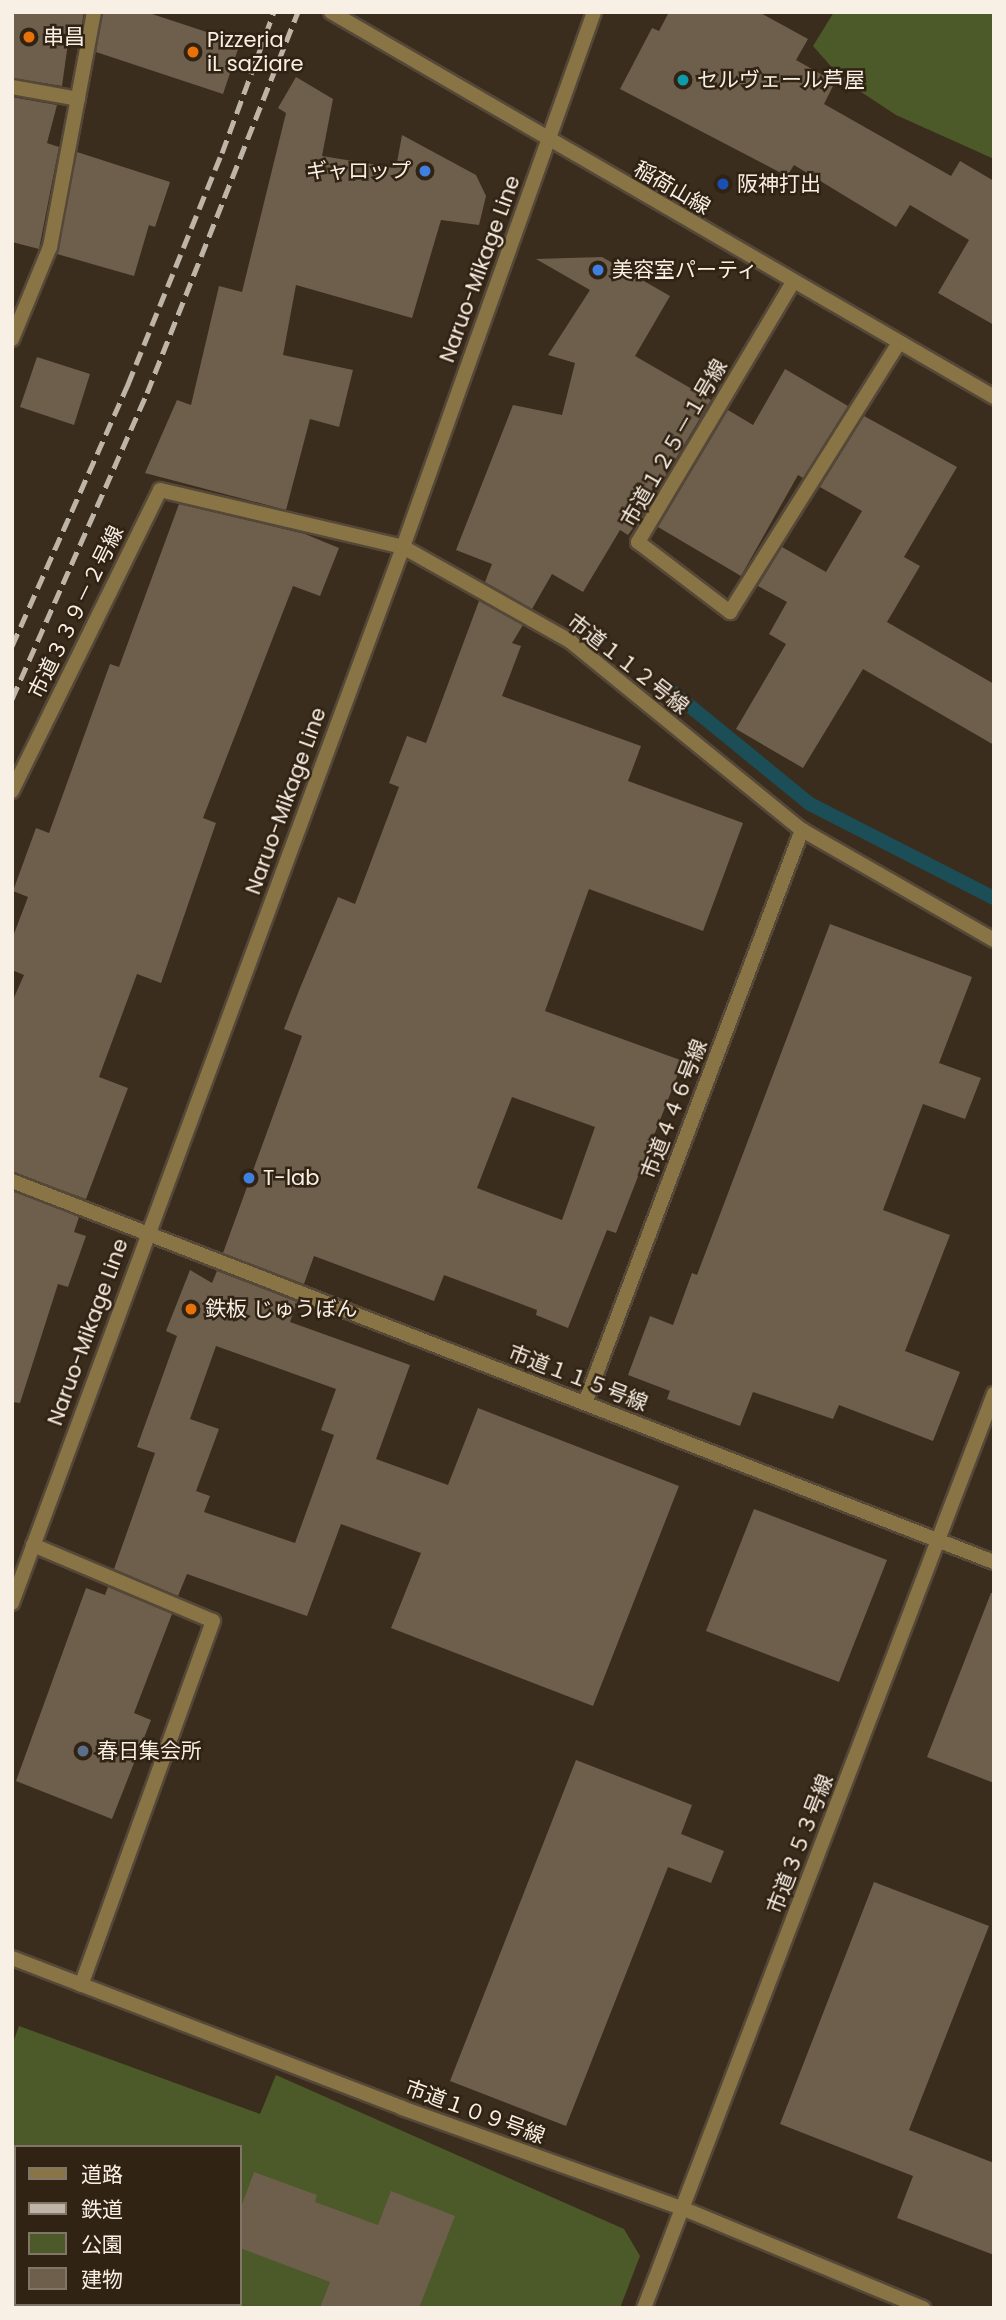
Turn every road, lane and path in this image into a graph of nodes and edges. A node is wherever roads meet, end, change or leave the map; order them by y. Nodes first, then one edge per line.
1 (94, 12) edge
2 (331, 12) edge
3 (594, 12) edge
4 (12, 87) edge
5 (78, 99) junction
6 (548, 141) junction
7 (793, 282) junction
8 (12, 339) edge
9 (899, 343) junction
10 (994, 397) edge
11 (160, 490) joint
12 (403, 547) junction
13 (12, 791) edge
14 (802, 830) junction
15 (994, 940) edge
16 (12, 1181) edge
17 (146, 1234) junction
18 (994, 1394) edge
19 (585, 1403) junction
20 (937, 1538) junction
21 (33, 1545) junction
22 (994, 1562) edge
23 (12, 1603) edge
24 (12, 1958) edge
25 (81, 1985) junction
26 (684, 2209) junction
27 (644, 2308) edge
28 (923, 2308) edge

1 - 5 street
2 - 6 street, 稲荷山線
3 - 6 street, Naruo-Mikage Line
4 - 5 street
5 - 8 street
6 - 7 street, 稲荷山線
6 - 12 street, Naruo-Mikage Line
7 - 9 street, 稲荷山線
7 - 9 street, 市道１２５－１号線
9 - 10 street, 稲荷山線
11 - 12 street, 市道１１２号線
11 - 13 street, 市道３３９－２号線
12 - 14 street, 市道１１２号線
12 - 17 street, Naruo-Mikage Line
14 - 15 street, 市道１１２号線
14 - 19 street, 市道４４６号線
16 - 17 street, 市道１１５号線
17 - 19 street, 市道１１５号線
17 - 21 street, Naruo-Mikage Line
18 - 20 street, 市道３５３号線
19 - 20 street, 市道１１５号線
20 - 22 street, 市道１１５号線
20 - 26 street, 市道３５３号線
21 - 23 street, Naruo-Mikage Line
21 - 25 street
24 - 25 street, 市道１０９号線
25 - 26 street, 市道１０９号線
26 - 27 street, 市道３５３号線
26 - 28 street, 市道１０９号線

